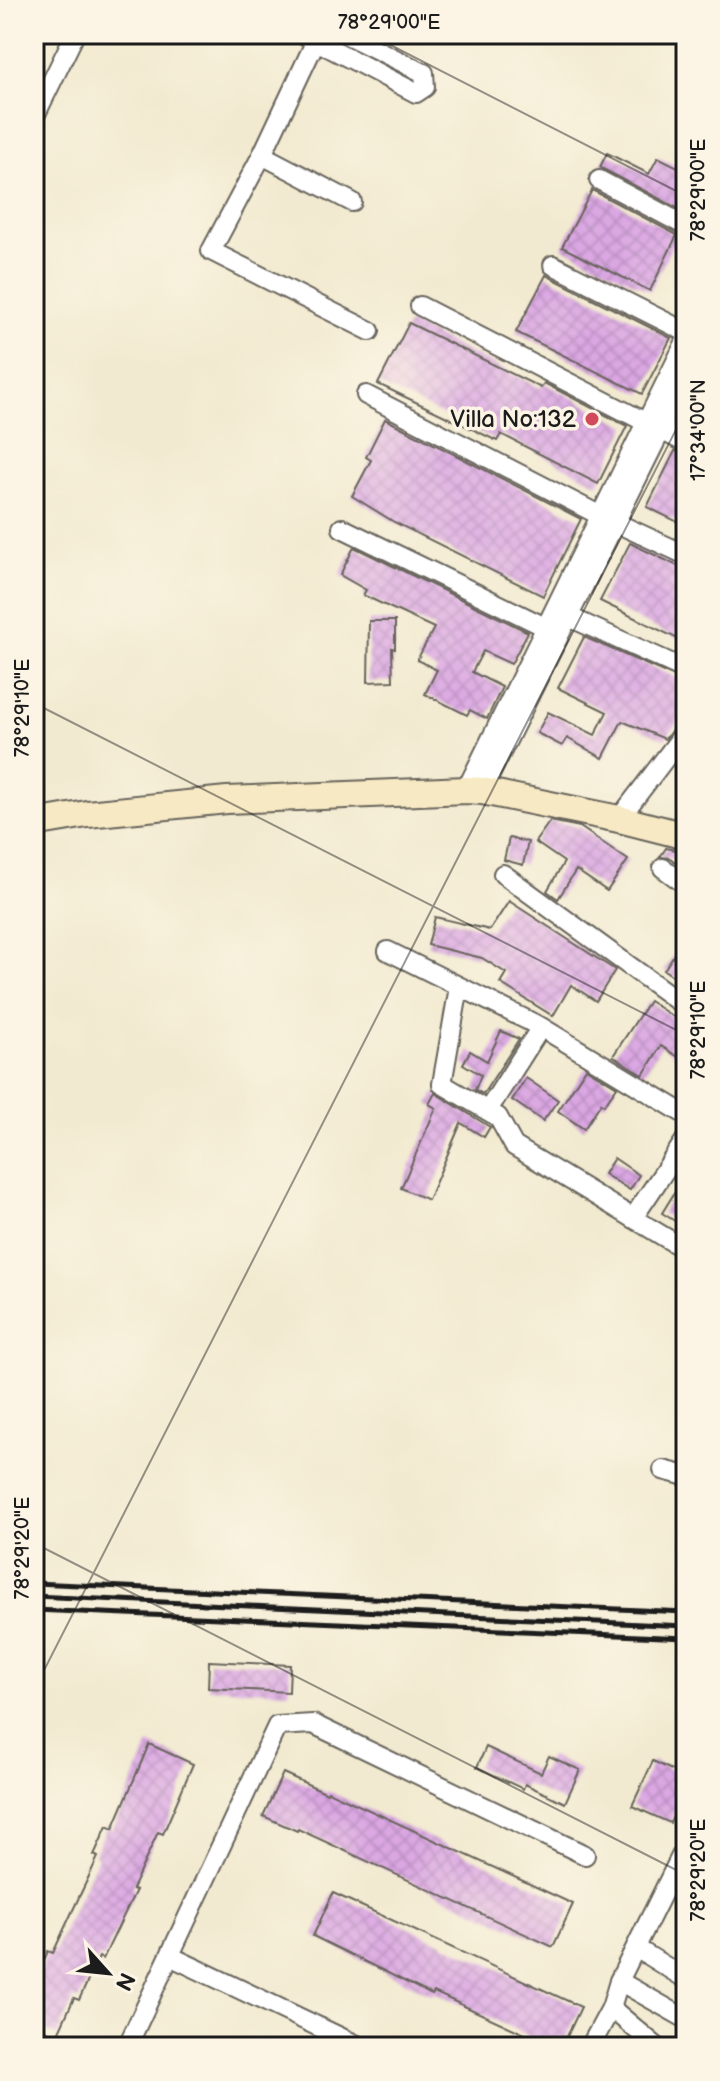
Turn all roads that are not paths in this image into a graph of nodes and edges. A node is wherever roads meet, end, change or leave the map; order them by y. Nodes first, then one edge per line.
1 (75, 34) edge
2 (345, 34) edge
3 (313, 36) edge
4 (34, 118) edge
5 (262, 155) junction
6 (599, 180) dead end
7 (352, 202) dead end
8 (686, 226) edge
9 (553, 265) dead end
10 (420, 306) dead end
11 (370, 331) dead end
12 (686, 332) edge
13 (686, 341) edge
14 (686, 380) edge
15 (366, 395) dead end
16 (652, 427) junction
17 (686, 443) edge
18 (607, 518) junction
19 (342, 528) dead end
20 (686, 555) edge
21 (567, 616) junction
22 (545, 627) junction
23 (686, 670) edge
24 (686, 731) edge
25 (474, 791) junction
26 (619, 819) junction
27 (34, 823) edge
28 (685, 835) edge
29 (663, 868) dead end
30 (503, 874) dead end
31 (686, 885) edge
32 (388, 951) dead end
33 (459, 987) junction
34 (686, 1007) edge
35 (541, 1027) junction
36 (488, 1110) junction
37 (686, 1115) edge
38 (686, 1139) edge
39 (633, 1218) junction
40 (686, 1250) edge
41 (663, 1470) dead end
42 (686, 1476) edge
43 (686, 1848) edge
44 (585, 1855) dead end
45 (636, 1948) junction
46 (170, 1956) junction
47 (686, 1979) edge
48 (619, 1981) junction
49 (611, 2008) junction
50 (686, 2019) edge
51 (127, 2047) edge
52 (361, 2047) edge
53 (590, 2047) edge
54 (657, 2047) edge

1 - 4 street
2 - 3 street
3 - 5 street
5 - 7 street
5 - 11 street
6 - 8 street
9 - 12 street
10 - 16 street
13 - 16 street
14 - 16 street
15 - 18 street
16 - 17 street
16 - 18 street
18 - 20 street
18 - 21 street
18 - 22 street
19 - 22 street
21 - 23 street
21 - 25 street
22 - 25 street
24 - 26 street
25 - 26 main road
25 - 27 main road
26 - 28 main road
29 - 31 street
30 - 34 street
32 - 33 street
33 - 35 street
33 - 36 street
35 - 36 street
35 - 37 street
36 - 39 street
38 - 39 street
39 - 40 street
41 - 42 street
43 - 45 street
44 - 46 street
45 - 47 street
45 - 48 street
46 - 51 street
46 - 52 street
48 - 49 street
48 - 50 street
49 - 53 street
49 - 54 street

